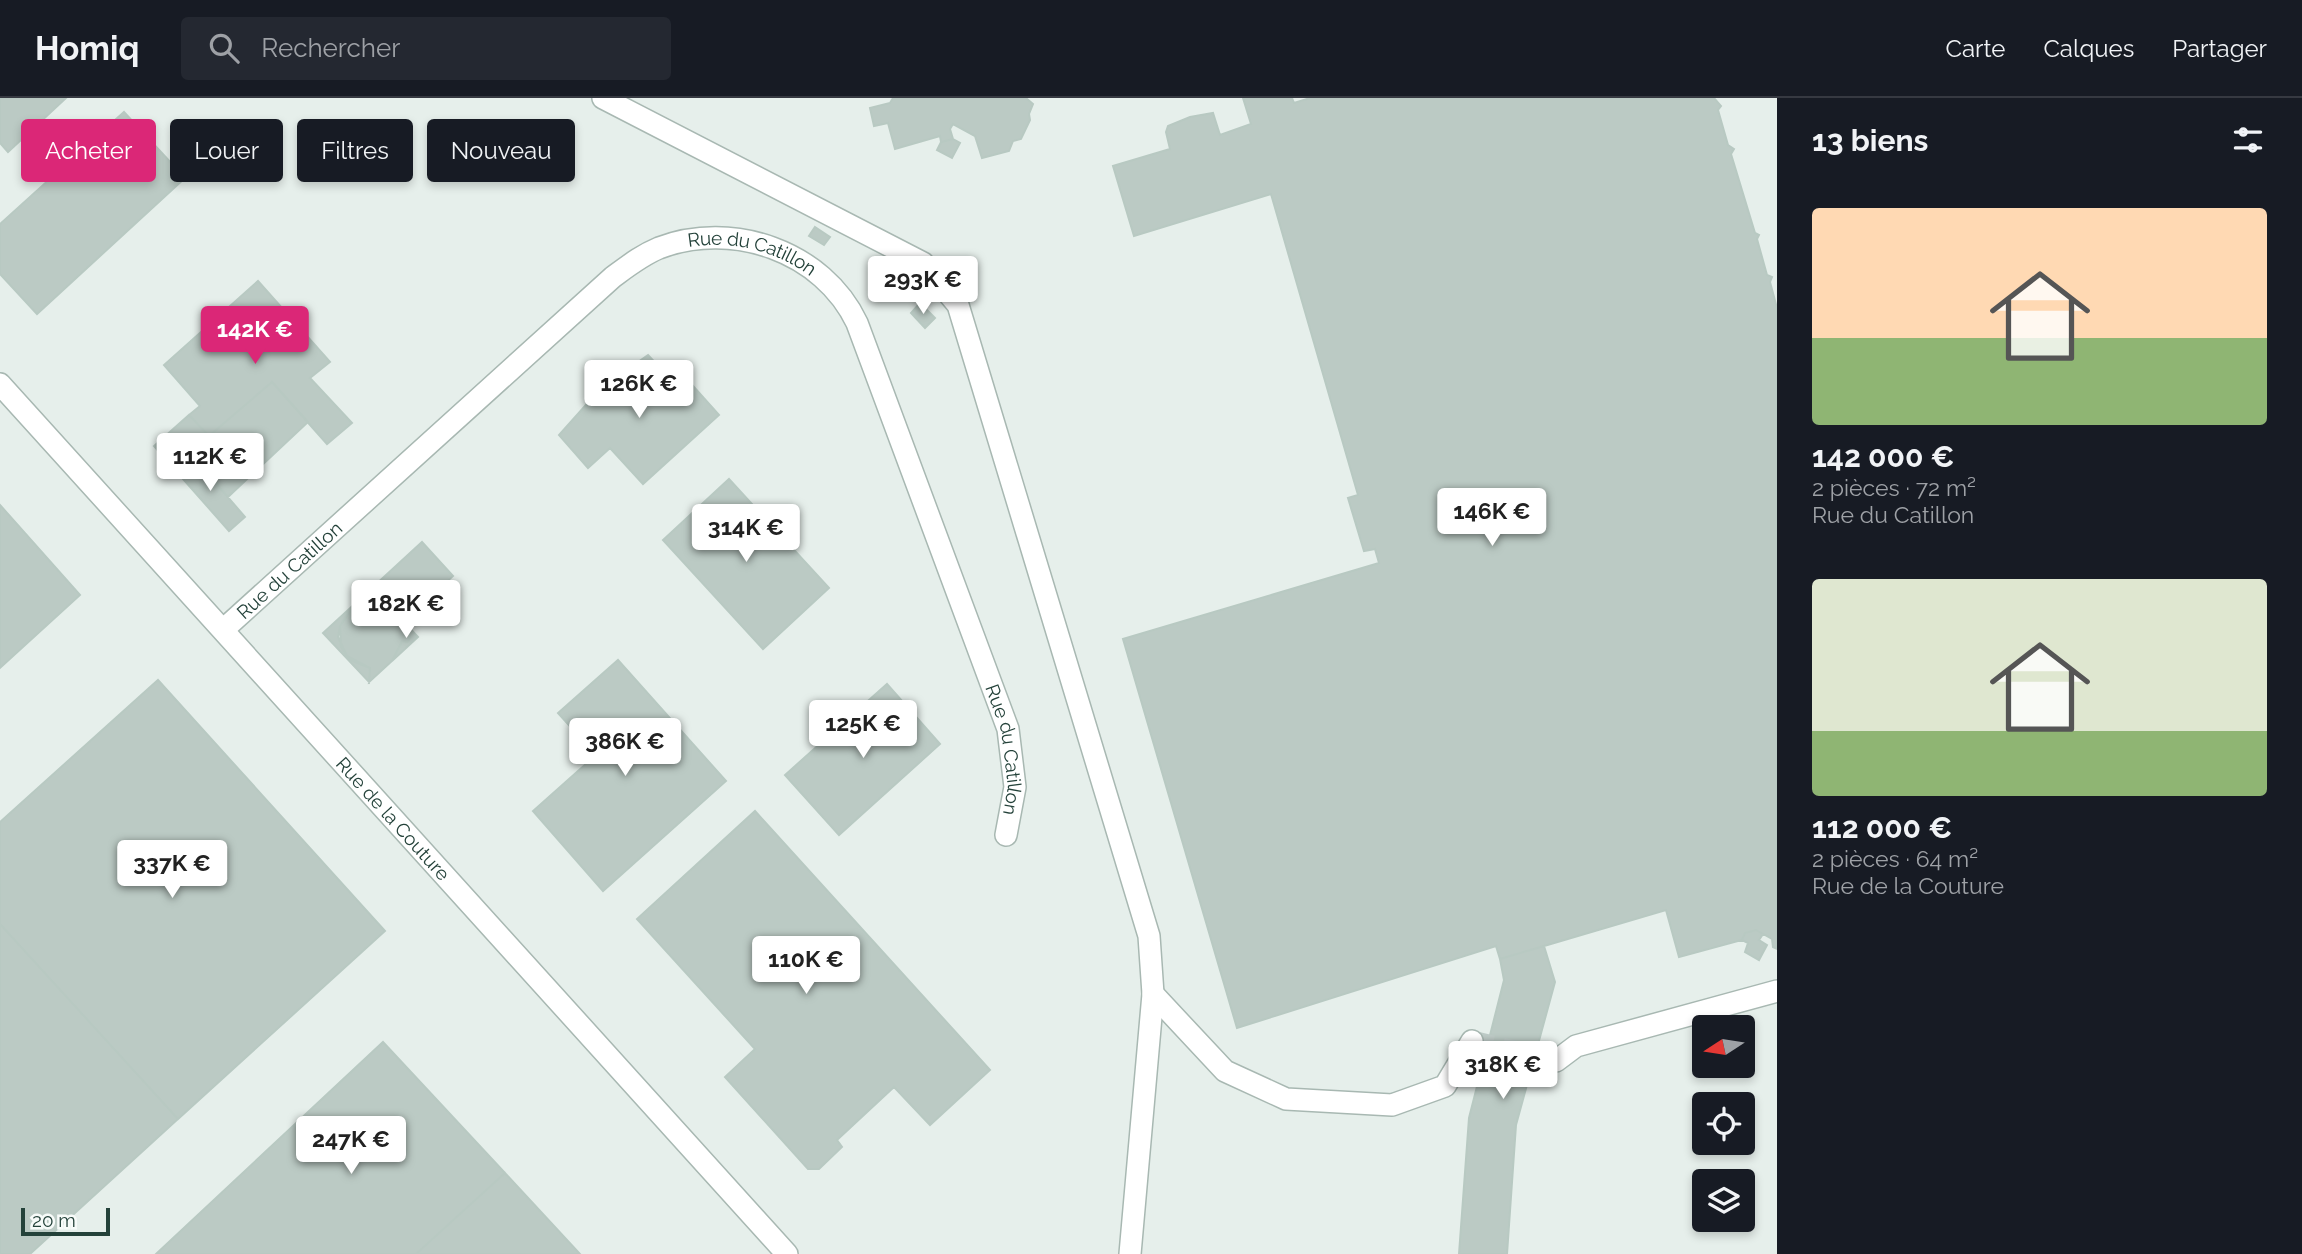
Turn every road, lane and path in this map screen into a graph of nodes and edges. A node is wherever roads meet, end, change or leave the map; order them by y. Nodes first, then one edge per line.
1 (603, 98) edge
2 (0, 384) edge
3 (224, 629) junction
4 (1006, 835) dead end
5 (1777, 991) edge
6 (1153, 994) junction
7 (1472, 1041) dead end
8 (1556, 1061) tunnel mouth
9 (787, 1254) edge
10 (1130, 1254) edge

1 - 6 street
2 - 3 street, Rue de la Couture
3 - 4 street, Rue du Catillon
3 - 9 street, Rue de la Couture
5 - 8 street
6 - 7 street
6 - 10 street

